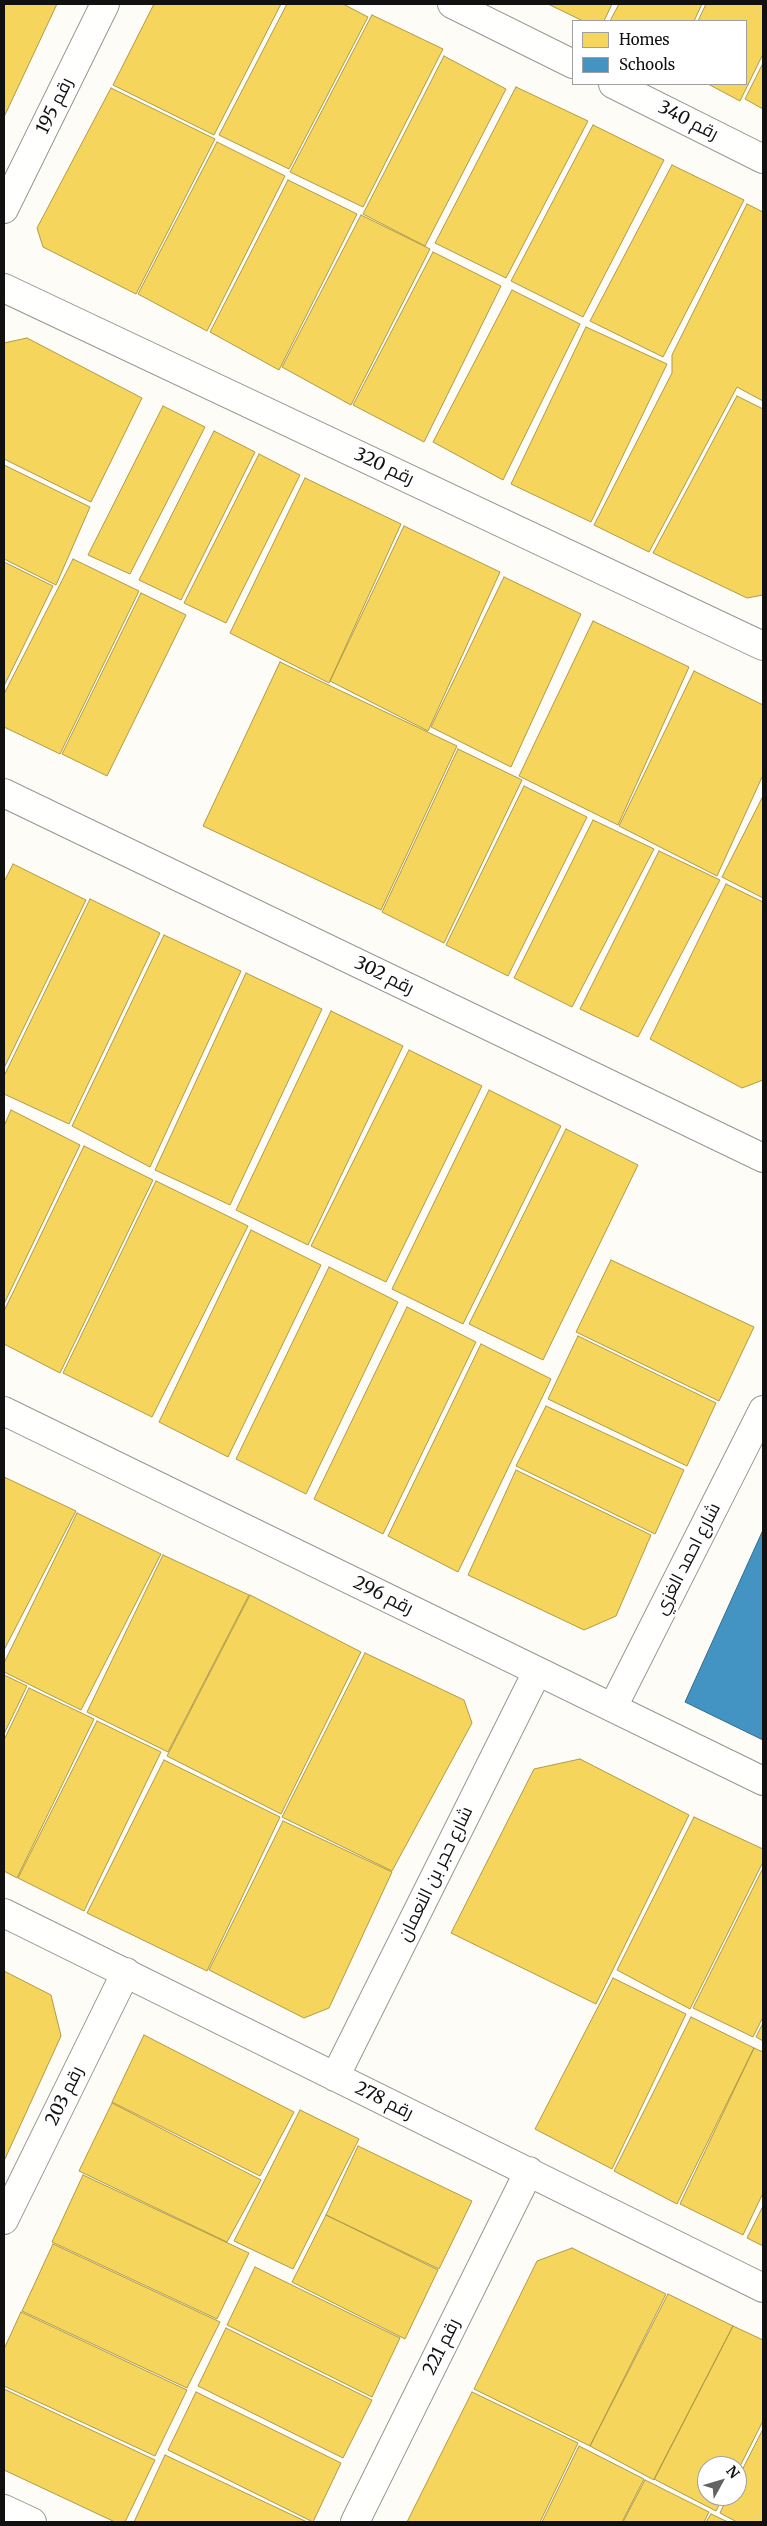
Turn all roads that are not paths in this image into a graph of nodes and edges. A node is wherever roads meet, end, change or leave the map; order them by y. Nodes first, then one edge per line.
1 (106, 4) edge
2 (452, 4) edge
3 (572, 64) edge
4 (615, 85) edge
5 (763, 159) edge
6 (4, 209) edge
7 (4, 288) edge
8 (763, 646) edge
9 (4, 793) edge
10 (763, 1158) edge
11 (763, 1410) edge
12 (4, 1411) edge
13 (538, 1672) junction
14 (613, 1708) junction
15 (763, 1781) edge
16 (4, 1913) edge
17 (126, 1972) junction
18 (335, 2077) junction
19 (529, 2171) junction
20 (4, 2220) edge
21 (763, 2288) edge
22 (4, 2509) edge
23 (32, 2522) edge
24 (355, 2522) edge

1 - 6 street, رقم 195
2 - 3 street
4 - 5 street, رقم 340
7 - 8 street, رقم 320
9 - 10 street, رقم 302
11 - 14 street, شارع احمد الغزي
12 - 13 street, رقم 296
13 - 14 street, رقم 296
13 - 18 street, شارع حجر بن النعمان
14 - 15 street, رقم 296
16 - 17 street, رقم 278
17 - 18 street, رقم 278
17 - 20 street, رقم 203
18 - 19 street, رقم 278
19 - 21 street, رقم 278
19 - 24 street, رقم 221
22 - 23 street

